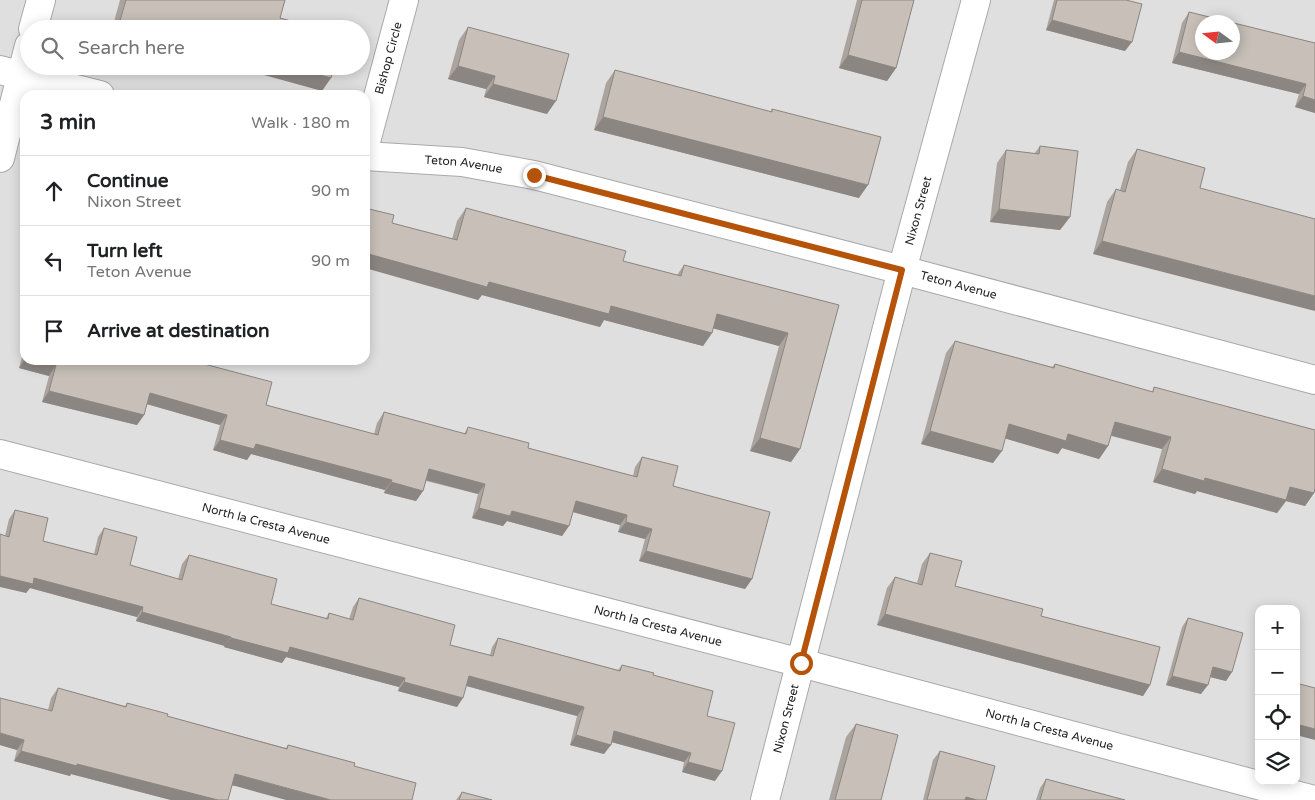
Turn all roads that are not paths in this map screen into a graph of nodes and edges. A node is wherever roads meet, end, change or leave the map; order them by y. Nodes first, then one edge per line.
1 (41, 0) edge
2 (404, 0) edge
3 (976, 0) edge
4 (35, 20) edge
5 (20, 59) edge
6 (10, 73) edge
7 (80, 90) edge
8 (370, 127) edge
9 (370, 156) edge
10 (0, 158) edge
11 (902, 270) junction
12 (1315, 380) edge
13 (0, 454) edge
14 (801, 663) junction
15 (765, 800) edge
16 (1314, 800) edge

1 - 4 street
2 - 8 street, Bishop Circle
3 - 11 street, Nixon Street
5 - 6 street
6 - 7 street
6 - 10 street
9 - 11 street, Teton Avenue
11 - 12 street, Teton Avenue
11 - 14 street, Nixon Street
13 - 14 street, North la Cresta Avenue
14 - 15 street, Nixon Street
14 - 16 street, North la Cresta Avenue

